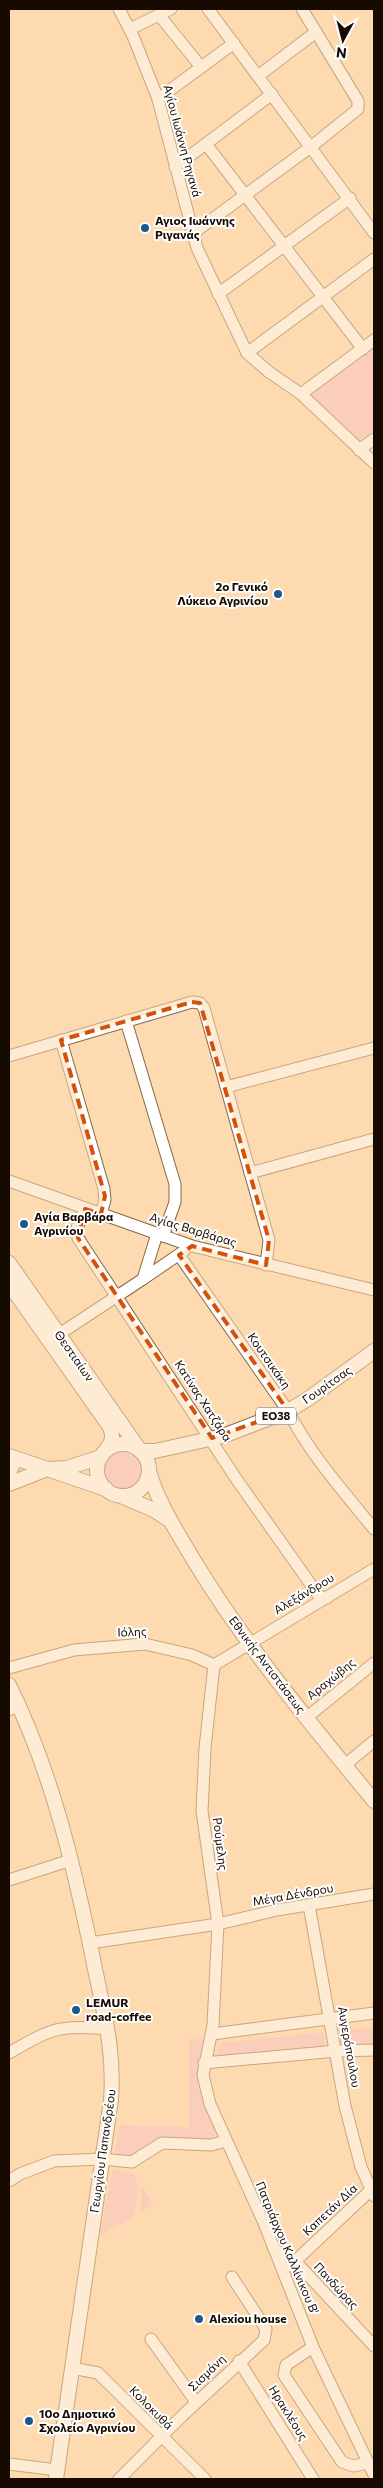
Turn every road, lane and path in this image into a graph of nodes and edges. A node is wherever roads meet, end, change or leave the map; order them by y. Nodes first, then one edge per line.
1 (119, 9) edge
2 (171, 9) edge
3 (208, 9) edge
4 (302, 9) edge
5 (159, 15) junction
6 (130, 30) junction
7 (316, 32) junction
8 (234, 43) junction
9 (201, 67) junction
10 (258, 76) junction
11 (272, 94) junction
12 (158, 99) junction
13 (206, 144) junction
14 (312, 146) junction
15 (175, 167) junction
16 (246, 195) junction
17 (350, 198) junction
18 (374, 233) edge
19 (192, 234) junction
20 (285, 245) junction
21 (374, 259) edge
22 (218, 294) junction
23 (324, 296) junction
24 (374, 340) edge
25 (363, 348) junction
26 (247, 353) junction
27 (301, 394) junction
28 (374, 439) edge
29 (359, 450) junction
30 (374, 463) edge
31 (126, 1021) junction
32 (62, 1040) junction
33 (374, 1048) edge
34 (9, 1056) edge
35 (226, 1087) junction
36 (374, 1139) edge
37 (250, 1173) junction
38 (9, 1181) edge
39 (85, 1208) junction
40 (101, 1214) junction
41 (160, 1235) junction
42 (192, 1246) junction
43 (179, 1255) junction
44 (9, 1263) edge
45 (266, 1265) junction
46 (142, 1279) junction
47 (9, 1284) edge
48 (374, 1290) edge
49 (117, 1296) junction
50 (58, 1334) junction
51 (374, 1351) edge
52 (288, 1411) junction
53 (212, 1438) junction
54 (104, 1454) junction
55 (12, 1458) edge
56 (145, 1458) junction
57 (47, 1469) junction
58 (9, 1473) edge
59 (9, 1484) edge
60 (106, 1489) junction
61 (121, 1496) junction
62 (170, 1521) junction
63 (374, 1529) edge
64 (374, 1569) edge
65 (327, 1598) junction
66 (249, 1643) junction
67 (214, 1665) junction
68 (373, 1665) edge
69 (9, 1668) edge
70 (9, 1685) edge
71 (14, 1708) edge
72 (306, 1718) junction
73 (374, 1741) edge
74 (345, 1766) junction
75 (374, 1801) edge
76 (71, 1860) junction
77 (9, 1880) edge
78 (374, 1894) edge
79 (309, 1905) junction
80 (218, 1924) junction
81 (90, 1943) junction
82 (374, 2013) edge
83 (330, 2018) junction
84 (108, 2029) junction
85 (212, 2030) junction
86 (374, 2050) edge
87 (336, 2051) junction
88 (9, 2053) edge
89 (204, 2063) junction
90 (226, 2141) junction
91 (102, 2159) junction
92 (9, 2181) edge
93 (373, 2192) edge
94 (274, 2248) junction
95 (295, 2262) junction
96 (283, 2272) junction
97 (232, 2277) dead end
98 (151, 2339) dead end
99 (374, 2346) edge
100 (313, 2347) junction
101 (239, 2361) junction
102 (72, 2368) junction
103 (196, 2402) junction
104 (160, 2437) junction
105 (368, 2463) junction
106 (9, 2464) edge
107 (57, 2475) edge
108 (374, 2475) edge
109 (119, 2479) edge
110 (205, 2479) edge
111 (313, 2479) edge

1 - 6 street, Αγίου Ιωάννη Ρηγανά
2 - 5 street
3 - 8 street
4 - 7 street
5 - 6 street
5 - 9 street
6 - 12 street, Αγίου Ιωάννη Ρηγανά
7 - 10 street
7 - 14 street
8 - 9 street
8 - 10 street
9 - 12 street
10 - 11 street
11 - 13 street
11 - 14 street
12 - 15 street, Αγίου Ιωάννη Ρηγανά
13 - 15 street
13 - 16 street
14 - 16 street
14 - 17 street
15 - 19 street, Αγίου Ιωάννη Ρηγανά
16 - 19 street
16 - 20 street
17 - 18 street
17 - 20 street
19 - 22 street, Αγίου Ιωάννη Ρηγανά
20 - 22 street
20 - 23 street
21 - 23 street
22 - 26 street, Αγίου Ιωάννη Ρηγανά
23 - 25 street
23 - 26 street
24 - 25 street
25 - 27 street
26 - 27 street, Αγίου Ιωάννη Ρηγανά
27 - 29 street, Αγίου Ιωάννη Ρηγανά
28 - 29 street
29 - 30 street, Αγίου Ιωάννη Ρηγανά
31 - 32 street
31 - 35 street
31 - 41 street
32 - 34 street
32 - 40 street
33 - 35 street
35 - 37 street
36 - 37 street
37 - 45 street
38 - 39 street, Αγίας Βαρβάρας
39 - 40 street, Αγίας Βαρβάρας
39 - 49 street, Κατίνας Χατζάρα
40 - 41 street, Αγίας Βαρβάρας
41 - 42 street, Αγίας Βαρβάρας
41 - 46 street
42 - 43 street
42 - 45 street, Αγίας Βαρβάρας
43 - 46 street
43 - 52 street, Κουτσικάκη
44 - 50 main road, Θεστιαίων
45 - 48 street, Αγίας Βαρβάρας
46 - 49 street
47 - 54 main road, Θεστιαίων
49 - 50 street
49 - 53 street, Κατίνας Χατζάρα
50 - 56 main road, Θεστιαίων
51 - 52 main road, Γουρίτσας / ΕΟ38
52 - 53 main road, Γουρίτσας / ΕΟ38
52 - 63 street, Κουτσικάκη
53 - 56 main road, Γουρίτσας / ΕΟ38
53 - 65 street, Κατίνας Χατζάρα
54 - 56 main road, ΕΟ38
54 - 57 main road
54 - 60 main road
55 - 57 main road
55 - 58 main road
56 - 61 main road
56 - 62 main road, Εθνικής Αντιστάσεως
57 - 59 main road
57 - 60 main road
60 - 61 main road
61 - 62 main road, Εθνικής Αντιστάσεως
62 - 66 main road, Εθνικής Αντιστάσεως
64 - 65 street, Αλεξάνδρου
65 - 66 street, Αλεξάνδρου
66 - 67 street
66 - 72 main road, Εθνικής Αντιστάσεως
67 - 69 street, Ιόλης
67 - 80 street, Ρούμελης
68 - 72 street, Αραχώβης
70 - 71 main road, Γεωργίου Παπανδρέου
71 - 76 main road, Γεωργίου Παπανδρέου
72 - 74 main road, Εθνικής Αντιστάσεως
73 - 74 street
74 - 75 main road, Εθνικής Αντιστάσεως
76 - 77 street
76 - 81 main road, Γεωργίου Παπανδρέου
78 - 79 street, Μέγα Δένδρου
79 - 80 street, Μέγα Δένδρου
79 - 83 street, Αυγερόπουλου
80 - 81 street, Μέγα Δένδρου
80 - 85 street, Ρούμελης
81 - 84 main road, Γεωργίου Παπανδρέου
82 - 83 street
83 - 85 street
83 - 87 street, Αυγερόπουλου
84 - 88 street
84 - 91 main road, Γεωργίου Παπανδρέου
85 - 89 street, Πατριάρχου Καλλίνικου B'
86 - 87 street
87 - 89 street
87 - 93 street, Αυγερόπουλου
89 - 90 street, Πατριάρχου Καλλίνικου B'
90 - 91 street
90 - 94 street, Πατριάρχου Καλλίνικου B'
91 - 92 street
91 - 102 main road, Γεωργίου Παπανδρέου
93 - 95 street, Καπετάν Δία
94 - 95 street, Πανδώρας
94 - 96 street, Πατριάρχου Καλλίνικου B'
95 - 96 street, Καπετάν Δία
95 - 99 street, Πανδώρας
96 - 100 street, Πατριάρχου Καλλίνικου B'
97 - 101 street, Σισμάνη
98 - 103 street
100 - 105 street, Πατριάρχου Καλλίνικου B'
100 - 105 street
101 - 103 street, Σισμάνη
101 - 111 street, Ηρακλέους
102 - 104 street, Κολοκυθά
102 - 107 main road, Γεωργίου Παπανδρέου
103 - 104 street, Σισμάνη
104 - 109 street, Σισμάνη
104 - 110 street, Κολοκυθά
105 - 108 street, Πατριάρχου Καλλίνικου B'
106 - 107 street

